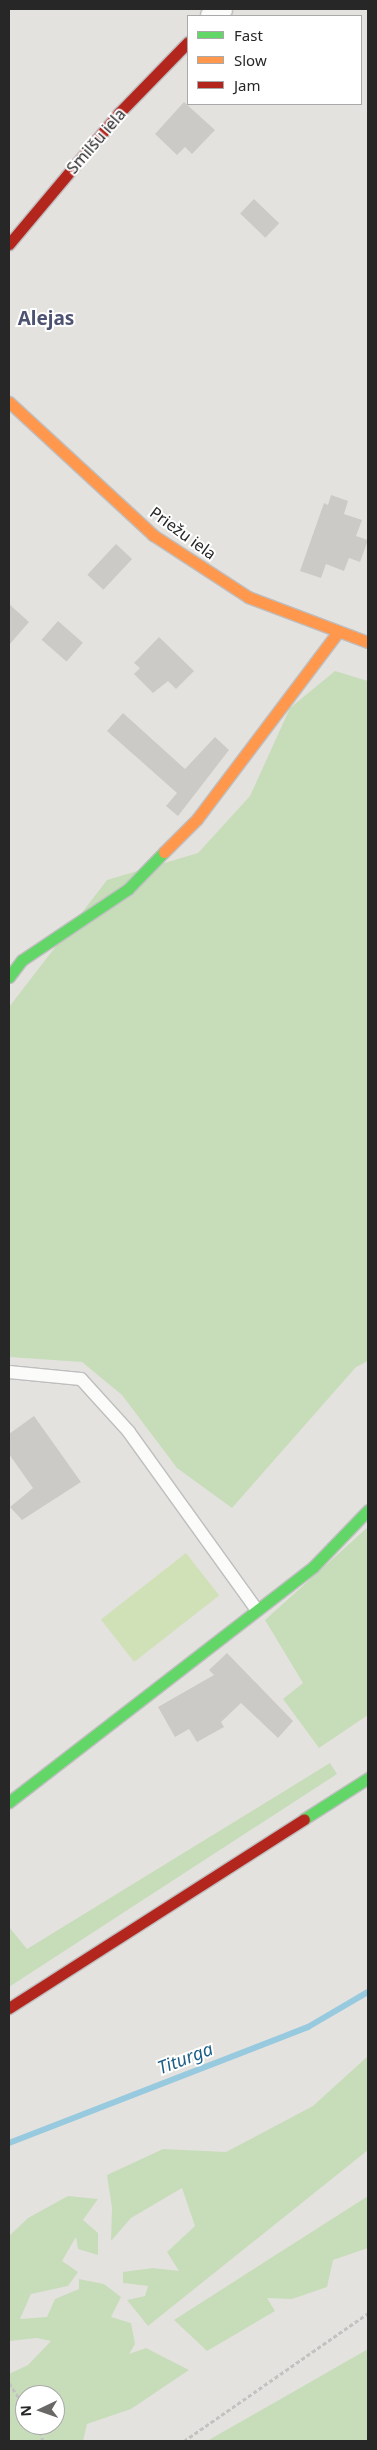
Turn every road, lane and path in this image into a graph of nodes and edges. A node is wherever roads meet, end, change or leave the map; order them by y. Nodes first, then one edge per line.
1 (187, 43) edge
2 (9, 244) edge
3 (9, 402) edge
4 (338, 632) junction
5 (368, 642) edge
6 (9, 977) edge
7 (9, 1372) edge
8 (368, 1510) edge
9 (257, 1610) junction
10 (368, 1778) edge
11 (9, 1802) edge
12 (9, 2008) edge
13 (368, 2313) edge
14 (184, 2441) edge

1 - 2 street, Smilšu iela
3 - 4 street, Priežu iela
4 - 5 street, Priežu iela
4 - 6 street
7 - 9 lane
8 - 9 street
9 - 11 street
10 - 12 street
13 - 14 path

